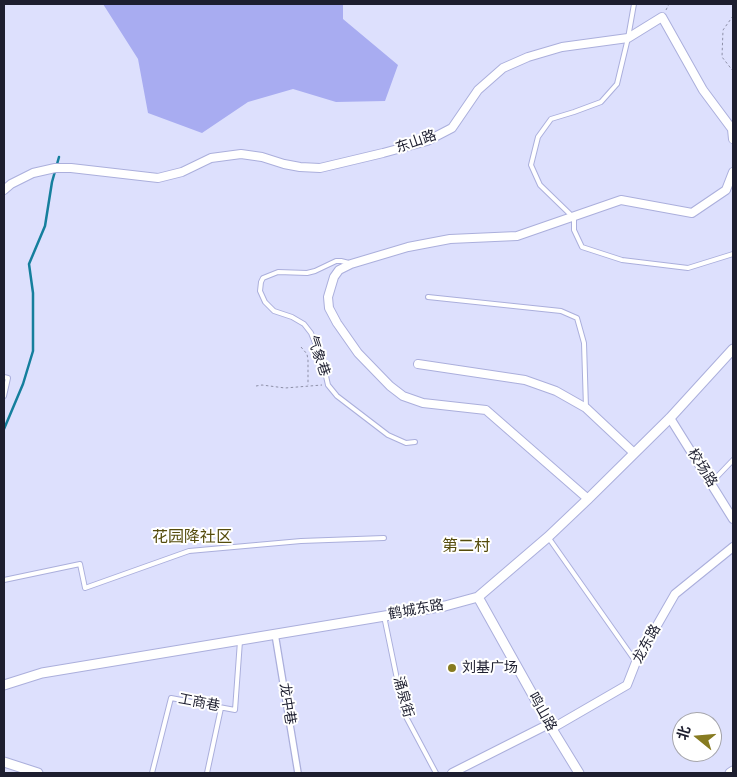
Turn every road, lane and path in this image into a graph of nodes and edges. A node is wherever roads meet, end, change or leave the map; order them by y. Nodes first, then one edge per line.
1 (634, 4) edge
2 (733, 16) edge
3 (628, 38) junction
4 (733, 71) edge
5 (733, 139) edge
6 (733, 172) edge
7 (4, 190) edge
8 (574, 218) junction
9 (733, 254) edge
10 (351, 264) junction
11 (428, 298) dead end
12 (301, 347) dead end
13 (733, 349) edge
14 (418, 364) dead end
15 (4, 377) edge
16 (328, 385) junction
17 (256, 386) dead end
18 (308, 386) junction
19 (4, 396) edge
20 (586, 408) junction
21 (670, 418) junction
22 (415, 442) dead end
23 (634, 454) junction
24 (733, 460) edge
25 (711, 483) junction
26 (588, 499) junction
27 (733, 519) edge
28 (548, 537) junction
29 (384, 538) dead end
30 (733, 547) edge
31 (4, 580) edge
32 (478, 598) junction
33 (384, 616) junction
34 (275, 634) junction
35 (240, 640) junction
36 (636, 662) junction
37 (4, 685) edge
38 (221, 708) junction
39 (550, 726) junction
40 (4, 762) edge
41 (733, 771) edge
42 (37, 773) edge
43 (152, 773) edge
44 (207, 773) edge
45 (298, 773) edge
46 (436, 773) edge
47 (452, 773) edge
48 (579, 773) edge
49 (730, 773) edge

1 - 3 lane
2 - 4 path
3 - 5 street, 东山路
3 - 7 street, 东山路
3 - 8 lane
6 - 8 street
8 - 9 lane
8 - 10 street
10 - 16 lane, 气象巷
10 - 26 street
11 - 20 lane
12 - 18 path
13 - 21 street, 鹤城东路
14 - 20 street
15 - 19 lane
16 - 18 path
16 - 22 lane, 气象巷
17 - 18 path
20 - 23 street
21 - 23 street, 鹤城东路
21 - 25 street, 校场路
23 - 26 street, 鹤城东路
24 - 25 lane
25 - 27 street, 校场路
26 - 28 street, 鹤城东路
28 - 32 street, 鹤城东路
28 - 36 lane
29 - 31 lane
30 - 36 street, 龙东路
32 - 33 street, 鹤城东路
32 - 39 street, 鸣山路
33 - 34 street, 鹤城东路
33 - 46 lane, 涌泉街
34 - 35 street, 鹤城东路
34 - 45 street, 龙中巷
35 - 37 street, 鹤城东路
35 - 38 lane, 工商巷
36 - 39 street, 龙东路
38 - 43 lane, 工商巷
38 - 44 lane
39 - 47 street, 龙东路
39 - 48 street, 鸣山路
40 - 42 street
41 - 49 street

